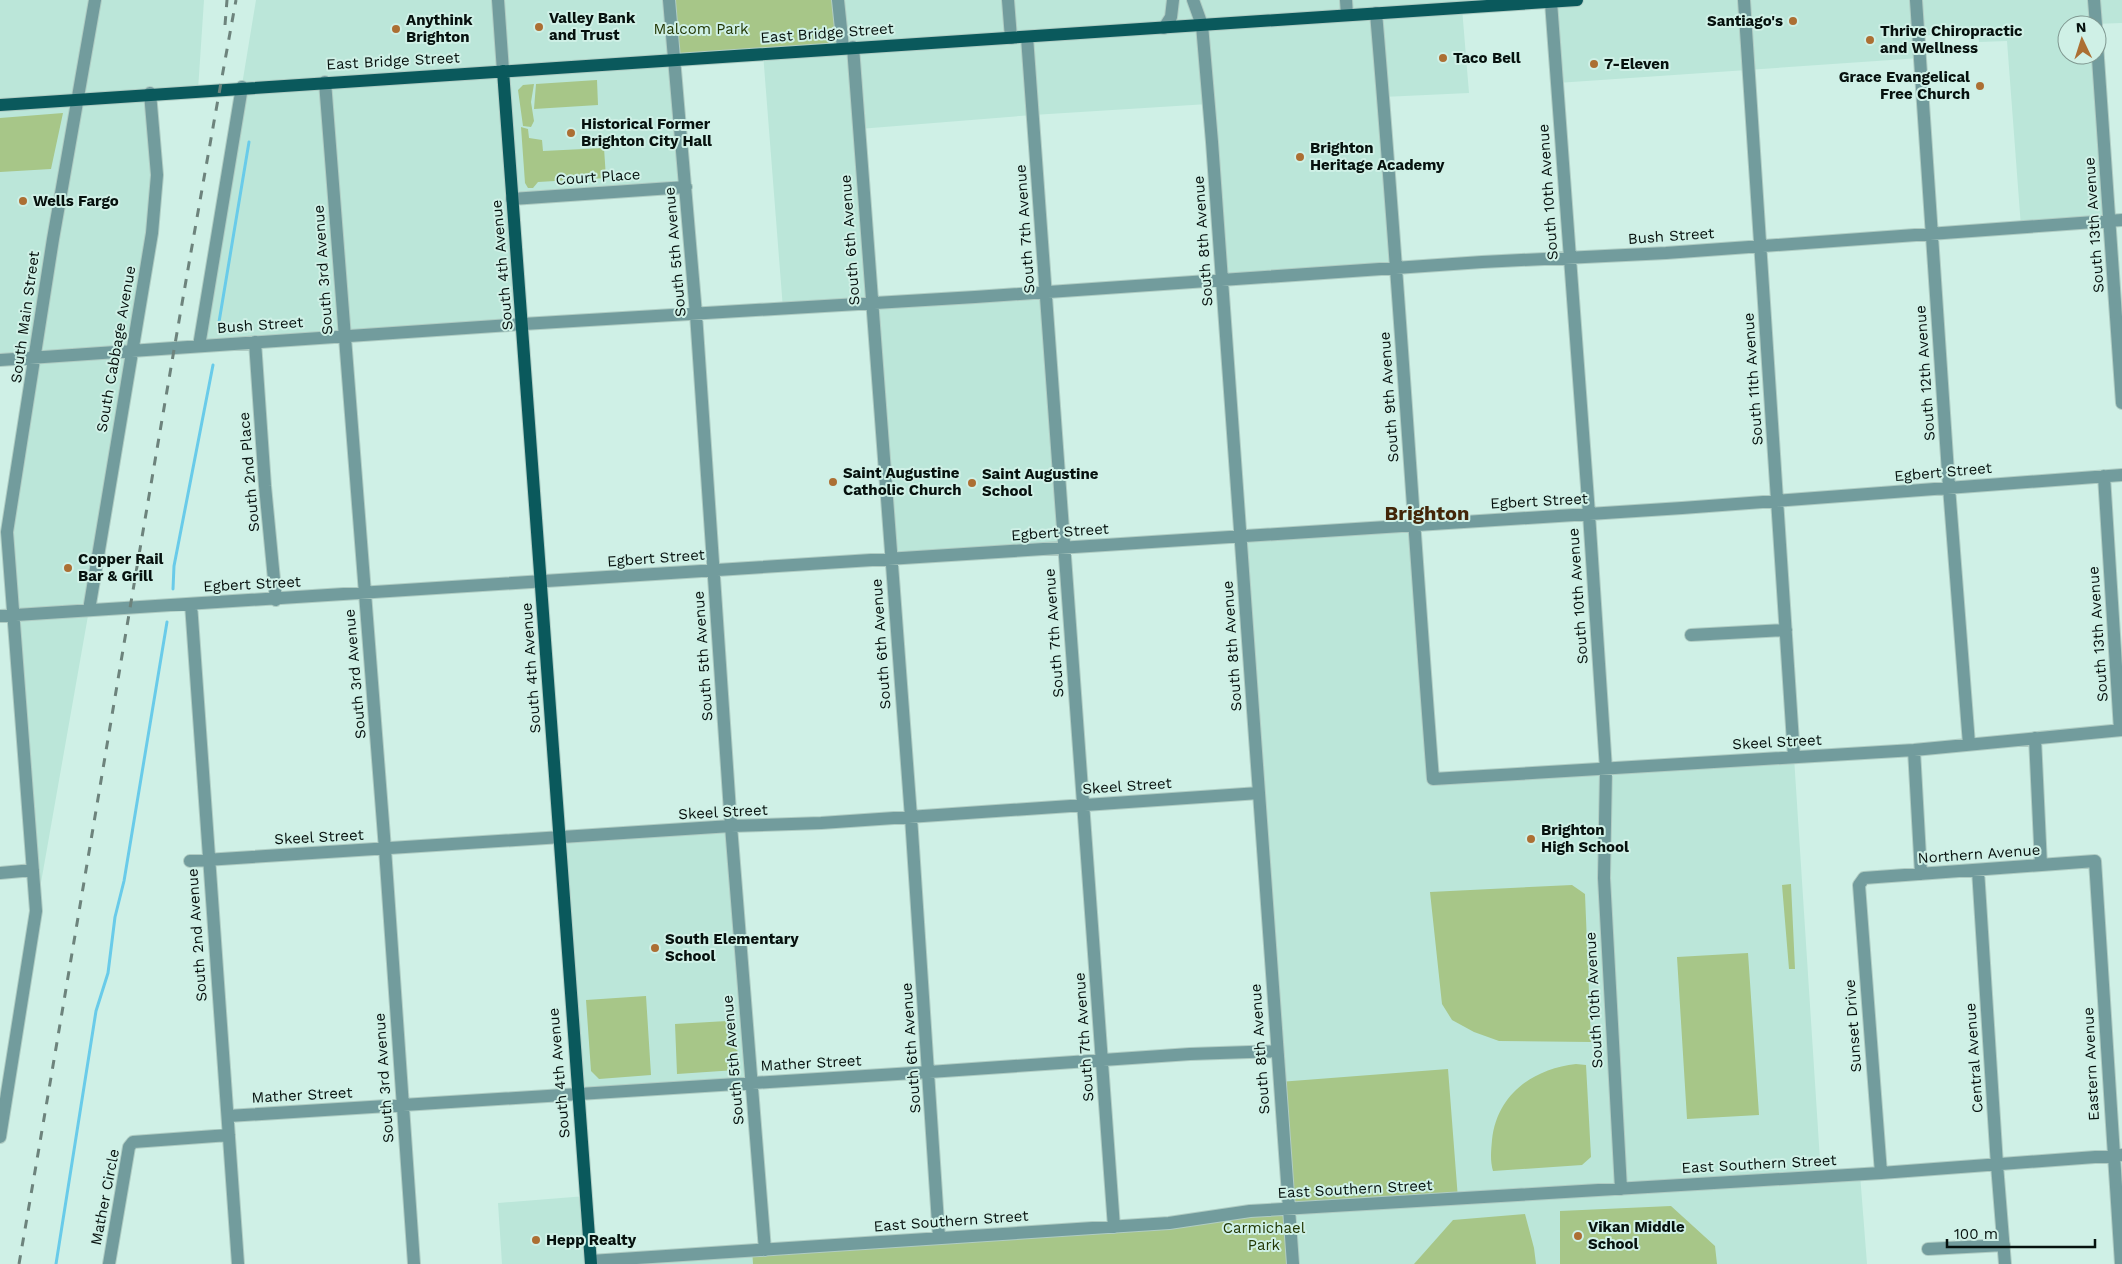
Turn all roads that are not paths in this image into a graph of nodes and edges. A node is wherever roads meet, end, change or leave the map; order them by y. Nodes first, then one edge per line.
1 (95, 0) edge
2 (498, 0) edge
3 (669, 0) edge
4 (838, 0) edge
5 (1008, 0) edge
6 (1173, 0) edge
7 (1193, 0) edge
8 (1346, 0) edge
9 (1577, 0) edge
10 (1744, 0) edge
11 (1916, 0) edge
12 (2094, 0) edge
13 (1517, 2) edge
14 (1551, 2) junction
15 (1376, 13) junction
16 (1347, 15) junction
17 (2095, 15) edge
18 (1202, 25) junction
19 (1164, 28) junction
20 (1027, 37) junction
21 (1011, 38) junction
22 (848, 48) junction
23 (674, 59) junction
24 (2099, 65) edge
25 (503, 71) junction
26 (325, 82) junction
27 (242, 87) junction
28 (150, 93) junction
29 (79, 98) junction
30 (0, 105) edge
31 (686, 187) junction
32 (512, 199) junction
33 (2116, 221) edge
34 (1932, 234) junction
35 (1761, 246) junction
36 (1570, 259) junction
37 (1398, 269) junction
38 (1222, 280) junction
39 (1045, 292) junction
40 (871, 303) junction
41 (696, 314) junction
42 (523, 324) junction
43 (344, 336) junction
44 (255, 342) junction
45 (199, 346) junction
46 (132, 350) junction
47 (36, 357) junction
48 (0, 360) edge
49 (2122, 403) edge
50 (2122, 475) edge
51 (2104, 476) junction
52 (1949, 487) junction
53 (1777, 501) junction
54 (1590, 514) junction
55 (1414, 524) junction
56 (1240, 537) junction
57 (1064, 548) junction
58 (891, 560) junction
59 (714, 570) junction
60 (542, 583) junction
61 (364, 594) junction
62 (276, 600) junction
63 (191, 604) junction
64 (89, 610) junction
65 (13, 615) junction
66 (0, 616) edge
67 (1786, 630) junction
68 (1691, 636) dead end
69 (2121, 730) edge
70 (2035, 738) junction
71 (1969, 744) junction
72 (1914, 750) junction
73 (1794, 757) junction
74 (1606, 768) junction
75 (1433, 778) joint
76 (1259, 793) junction
77 (1083, 805) junction
78 (911, 818) junction
79 (731, 826) junction
80 (558, 838) junction
81 (385, 850) junction
82 (190, 860) dead end
83 (208, 860) junction
84 (2095, 861) joint
85 (2042, 865) junction
86 (32, 870) junction
87 (1978, 870) junction
88 (0, 873) edge
89 (1921, 874) junction
90 (1864, 878) joint
91 (1277, 1051) junction
92 (1102, 1060) junction
93 (929, 1072) junction
94 (751, 1082) junction
95 (576, 1094) junction
96 (401, 1106) junction
97 (228, 1116) junction
98 (229, 1135) junction
99 (0, 1137) edge
100 (2117, 1155) edge
101 (1996, 1165) junction
102 (1881, 1173) junction
103 (1621, 1189) junction
104 (1289, 1209) junction
105 (1114, 1227) junction
106 (940, 1238) junction
107 (2004, 1245) junction
108 (1928, 1249) dead end
109 (765, 1250) junction
110 (591, 1262) edge
111 (109, 1264) edge
112 (238, 1264) edge
113 (414, 1264) edge
114 (1292, 1264) edge
115 (2005, 1264) edge
116 (2121, 1264) edge

1 - 29 street, South Main Street
2 - 25 street
3 - 23 street, South 5th Avenue
4 - 22 street, South 6th Avenue
5 - 21 street
6 - 19 street
7 - 18 street, South 8th Avenue
8 - 16 street
9 - 14 main road, East Bridge Street
10 - 35 street, South 11th Avenue
11 - 34 street, South 12th Avenue
12 - 17 street
13 - 14 main road, East Bridge Street
13 - 15 main road, East Bridge Street
14 - 36 street, South 10th Avenue
15 - 16 main road, East Bridge Street
15 - 37 street, South 9th Avenue
16 - 18 main road, East Bridge Street
18 - 19 main road, East Bridge Street
18 - 38 street, South 8th Avenue
19 - 20 main road, East Bridge Street
20 - 21 main road, East Bridge Street
20 - 39 street, South 7th Avenue
21 - 22 main road, East Bridge Street
22 - 23 main road, East Bridge Street
22 - 40 street, South 6th Avenue
23 - 25 main road, East Bridge Street
23 - 31 street, South 5th Avenue
24 - 33 street, South 13th Avenue
25 - 26 main road, East Bridge Street
25 - 32 main road, South 4th Avenue
26 - 27 main road, East Bridge Street
26 - 43 street, South 3rd Avenue
27 - 28 main road, East Bridge Street
27 - 45 street
28 - 29 main road, East Bridge Street
28 - 46 street, South Cabbage Avenue
29 - 30 main road, East Bridge Street
29 - 47 street, South Main Street
31 - 32 street, Court Place
31 - 41 street, South 5th Avenue
32 - 42 main road, South 4th Avenue
33 - 34 street, Bush Street
33 - 49 street, South 13th Avenue
34 - 35 street, Bush Street
34 - 52 street, South 12th Avenue
35 - 36 street, Bush Street
35 - 53 street, South 11th Avenue
36 - 37 street, Bush Street
36 - 54 street, South 10th Avenue
37 - 38 street, Bush Street
37 - 55 street, South 9th Avenue
38 - 39 street, Bush Street
38 - 56 street, South 8th Avenue
39 - 40 street, Bush Street
39 - 57 street, South 7th Avenue
40 - 41 street, Bush Street
40 - 58 street, South 6th Avenue
41 - 42 street, Bush Street
41 - 59 street, South 5th Avenue
42 - 43 street, Bush Street
42 - 60 main road, South 4th Avenue
43 - 44 street, Bush Street
43 - 61 street, South 3rd Avenue
44 - 45 street, Bush Street
44 - 62 street, South 2nd Place
45 - 46 street, Bush Street
46 - 47 street, Bush Street
46 - 64 street, South Cabbage Avenue
47 - 48 street, Bush Street
47 - 65 street, South Main Street
50 - 51 street, Egbert Street
51 - 52 street, Egbert Street
51 - 69 street, South 13th Avenue
52 - 53 street, Egbert Street
52 - 71 street, South 12th Avenue
53 - 54 street, Egbert Street
53 - 67 street, South 11th Avenue
54 - 55 street, Egbert Street
54 - 74 street, South 10th Avenue
55 - 56 street, Egbert Street
55 - 75 street, South 9th Avenue
56 - 57 street, Egbert Street
56 - 76 street, South 8th Avenue
57 - 58 street, Egbert Street
57 - 77 street, South 7th Avenue
58 - 59 street, Egbert Street
58 - 78 street, South 6th Avenue
59 - 60 street, Egbert Street
59 - 79 street, South 5th Avenue
60 - 61 street, Egbert Street
60 - 80 main road, South 4th Avenue
61 - 62 street, Egbert Street
61 - 81 street, South 3rd Avenue
62 - 63 street, Egbert Street
63 - 64 street, Egbert Street
63 - 83 street, South 2nd Avenue
64 - 65 street, Egbert Street
65 - 66 street, Egbert Street
65 - 86 street, South Main Street
67 - 68 street
67 - 73 street, South 11th Avenue
69 - 70 street, Skeel Street
70 - 71 street, Skeel Street
70 - 85 street
71 - 72 street, Skeel Street
72 - 73 street, Skeel Street
72 - 89 street
73 - 74 street, Skeel Street
74 - 75 street, Skeel Street
74 - 103 street, South 10th Avenue
76 - 77 street, Skeel Street
76 - 91 street, South 8th Avenue
77 - 78 street, Skeel Street
77 - 92 street, South 7th Avenue
78 - 79 street, Skeel Street
78 - 93 street, South 6th Avenue
79 - 80 street, Skeel Street
79 - 94 street, South 5th Avenue
80 - 81 street, Skeel Street
80 - 95 main road, South 4th Avenue
81 - 83 street, Skeel Street
81 - 96 street, South 3rd Avenue
82 - 83 street, Skeel Street
83 - 97 street, South 2nd Avenue
84 - 85 street, Northern Avenue
84 - 100 street, Eastern Avenue
85 - 87 street, Northern Avenue
86 - 88 street
86 - 99 street, South Main Street
87 - 89 street, Northern Avenue
87 - 101 street, Central Avenue
89 - 90 street, Northern Avenue
90 - 102 street, Sunset Drive
91 - 92 street, Mather Street
91 - 104 street, South 8th Avenue
92 - 93 street, Mather Street
92 - 105 street, South 7th Avenue
93 - 94 street, Mather Street
93 - 106 street, South 6th Avenue
94 - 95 street, Mather Street
94 - 109 street, South 5th Avenue
95 - 96 street, Mather Street
95 - 110 main road, South 4th Avenue
96 - 97 street, Mather Street
96 - 113 street, South 3rd Avenue
97 - 98 street, South 2nd Avenue
98 - 111 street, Mather Circle
98 - 112 street, South 2nd Avenue
100 - 101 street, East Southern Street
100 - 116 street, Eastern Avenue
101 - 102 street, East Southern Street
101 - 107 street, Central Avenue
102 - 103 street, East Southern Street
103 - 104 street, East Southern Street
104 - 105 street, East Southern Street
104 - 114 street, South 8th Avenue
105 - 106 street, East Southern Street
106 - 109 street, East Southern Street
107 - 108 street
107 - 115 street, Central Avenue
109 - 110 street, East Southern Street

